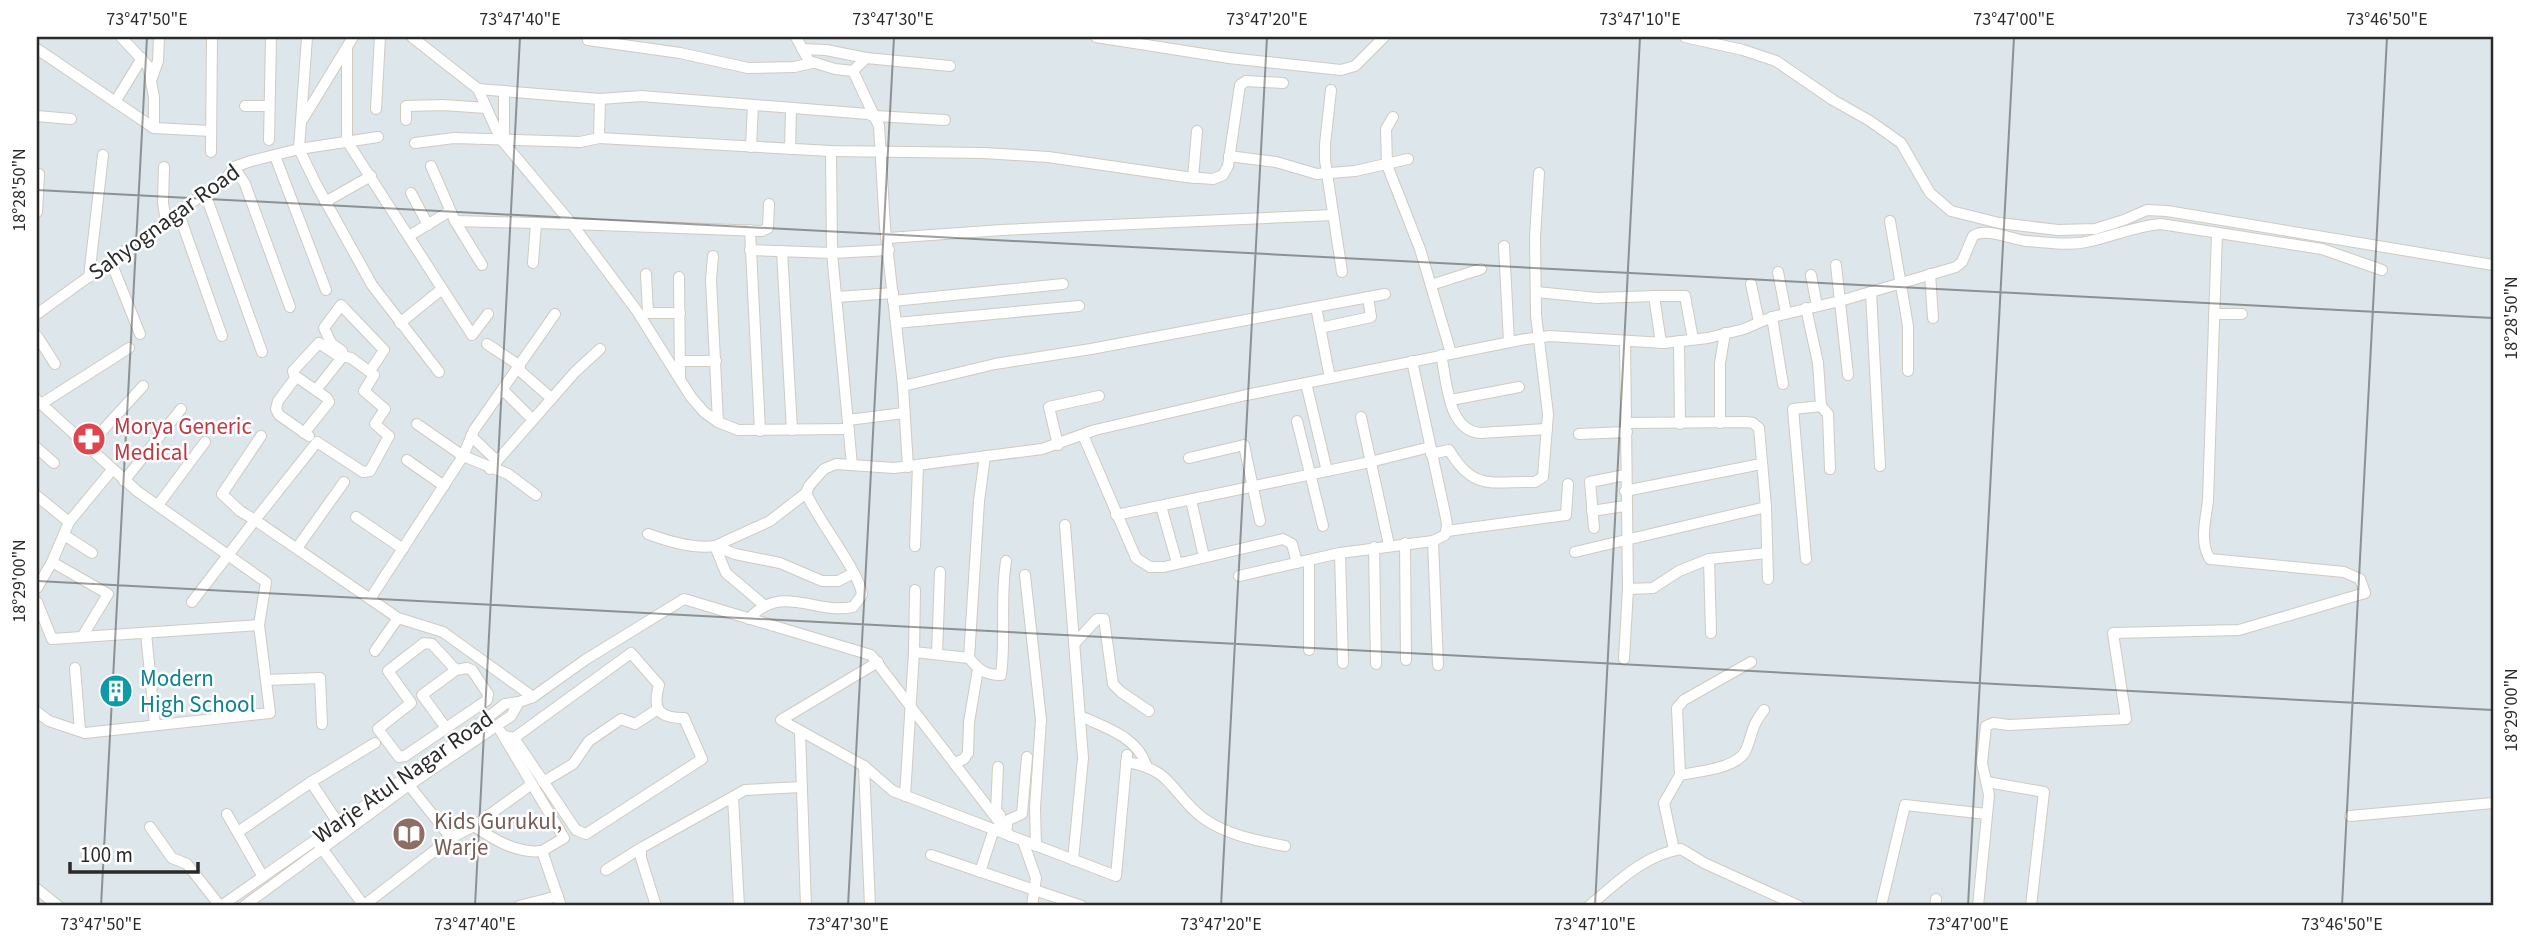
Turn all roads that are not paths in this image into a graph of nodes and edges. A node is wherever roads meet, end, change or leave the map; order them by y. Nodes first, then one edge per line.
1 (159, 37) edge
2 (212, 37) edge
3 (271, 37) edge
4 (307, 37) edge
5 (353, 37) edge
6 (380, 37) edge
7 (412, 37) edge
8 (588, 37) edge
9 (796, 37) edge
10 (1096, 37) edge
11 (1384, 37) edge
12 (1685, 37) edge
13 (124, 38) edge
14 (347, 48) junction
15 (802, 48) junction
16 (37, 49) edge
17 (142, 58) junction
18 (866, 58) junction
19 (812, 63) junction
20 (950, 66) dead end
21 (853, 71) junction
22 (151, 81) junction
23 (1283, 83) dead end
24 (478, 89) junction
25 (1331, 90) dead end
26 (504, 91) junction
27 (600, 99) junction
28 (115, 102) junction
29 (245, 106) dead end
30 (269, 106) junction
31 (754, 106) junction
32 (486, 108) junction
33 (376, 109) dead end
34 (790, 109) junction
35 (37, 116) edge
36 (876, 117) junction
37 (1393, 117) dead end
38 (71, 119) dead end
39 (406, 120) dead end
40 (945, 120) dead end
41 (301, 121) junction
42 (154, 128) junction
43 (211, 131) junction
44 (1197, 131) dead end
45 (378, 137) dead end
46 (502, 138) junction
47 (599, 138) junction
48 (269, 140) dead end
49 (347, 141) junction
50 (415, 143) dead end
51 (751, 147) junction
52 (299, 149) junction
53 (790, 149) junction
54 (831, 151) junction
55 (211, 152) dead end
56 (881, 153) junction
57 (103, 155) dead end
58 (275, 156) junction
59 (1229, 156) junction
60 (1408, 159) dead end
61 (1387, 165) junction
62 (431, 166) dead end
63 (164, 167) dead end
64 (234, 167) junction
65 (1539, 173) dead end
66 (39, 174) dead end
67 (1327, 174) junction
68 (371, 177) junction
69 (1193, 178) junction
70 (205, 193) junction
71 (411, 193) dead end
72 (326, 202) junction
73 (769, 204) dead end
74 (37, 212) edge
75 (180, 214) junction
76 (1333, 215) junction
77 (453, 216) junction
78 (1890, 221) dead end
79 (166, 222) junction
80 (536, 223) junction
81 (572, 224) junction
82 (428, 225) junction
83 (750, 230) junction
84 (2217, 233) junction
85 (409, 236) junction
86 (888, 238) junction
87 (1504, 246) dead end
88 (750, 250) junction
89 (889, 250) junction
90 (782, 251) junction
91 (832, 253) junction
92 (712, 256) dead end
93 (111, 262) junction
94 (533, 263) dead end
95 (482, 265) dead end
96 (1836, 265) dead end
97 (2493, 265) edge
98 (1481, 269) dead end
99 (2382, 270) dead end
100 (1342, 272) dead end
101 (1778, 272) dead end
102 (646, 274) dead end
103 (1930, 274) junction
104 (1811, 275) dead end
105 (89, 277) junction
106 (679, 277) dead end
107 (1900, 282) junction
108 (1063, 284) dead end
109 (1751, 284) dead end
110 (1431, 285) junction
111 (442, 289) junction
112 (326, 290) dead end
113 (1536, 292) junction
114 (1871, 292) junction
115 (1385, 294) dead end
116 (1654, 296) junction
117 (837, 297) junction
118 (893, 297) junction
119 (1367, 297) junction
120 (1840, 301) junction
121 (1079, 306) dead end
122 (290, 307) dead end
123 (1317, 307) junction
124 (1811, 307) junction
125 (680, 313) junction
126 (1786, 313) junction
127 (37, 314) edge
128 (488, 314) dead end
129 (555, 314) dead end
130 (2214, 314) junction
131 (2242, 314) dead end
132 (1772, 317) junction
133 (1933, 318) dead end
134 (1759, 322) junction
135 (400, 323) junction
136 (896, 323) junction
137 (1320, 328) junction
138 (1725, 333) junction
139 (140, 334) dead end
140 (37, 336) edge
141 (222, 336) dead end
142 (1538, 337) junction
143 (1693, 339) junction
144 (1625, 341) junction
145 (1679, 341) junction
146 (1509, 342) junction
147 (1661, 343) junction
148 (487, 344) dead end
149 (128, 348) dead end
150 (600, 349) dead end
151 (262, 352) dead end
152 (1446, 354) junction
153 (343, 356) junction
154 (716, 360) junction
155 (681, 361) junction
156 (1412, 361) junction
157 (55, 364) dead end
158 (519, 368) junction
159 (370, 371) junction
160 (1908, 371) dead end
161 (439, 372) dead end
162 (1848, 375) dead end
163 (296, 377) junction
164 (680, 378) junction
165 (1330, 378) junction
166 (1306, 383) junction
167 (1783, 384) dead end
168 (143, 386) dead end
169 (903, 386) junction
170 (1519, 387) dead end
171 (316, 390) junction
172 (503, 390) junction
173 (1099, 396) dead end
174 (551, 398) junction
175 (1451, 400) junction
176 (39, 402) edge
177 (1821, 406) junction
178 (181, 409) dead end
179 (904, 413) junction
180 (1361, 417) dead end
181 (532, 419) junction
182 (1297, 421) dead end
183 (718, 422) junction
184 (1720, 423) junction
185 (417, 424) dead end
186 (1680, 424) junction
187 (849, 425) junction
188 (1627, 427) junction
189 (1547, 429) junction
190 (792, 430) junction
191 (760, 431) junction
192 (304, 433) junction
193 (1579, 434) dead end
194 (1083, 435) junction
195 (261, 436) dead end
196 (471, 436) junction
197 (205, 442) dead end
198 (317, 442) junction
199 (1058, 444) junction
200 (37, 448) edge
201 (89, 449) junction
202 (1431, 451) junction
203 (463, 456) junction
204 (985, 456) junction
205 (1189, 458) dead end
206 (407, 460) dead end
207 (1370, 462) junction
208 (54, 463) dead end
209 (1761, 464) junction
210 (494, 465) junction
211 (852, 465) junction
212 (913, 466) junction
213 (1881, 466) dead end
214 (1830, 469) dead end
215 (112, 470) junction
216 (1326, 471) junction
217 (1310, 475) junction
218 (1625, 475) junction
219 (124, 481) junction
220 (344, 482) dead end
221 (1569, 484) dead end
222 (444, 486) junction
223 (1253, 486) junction
224 (1625, 491) junction
225 (806, 494) junction
226 (536, 495) dead end
227 (37, 496) edge
228 (1191, 499) junction
229 (158, 505) junction
230 (1161, 506) junction
231 (1625, 506) junction
232 (1766, 507) junction
233 (1592, 511) junction
234 (1116, 515) junction
235 (356, 517) dead end
236 (255, 520) junction
237 (1260, 521) dead end
238 (69, 522) junction
239 (1065, 525) dead end
240 (1323, 526) dead end
241 (1594, 528) dead end
242 (1447, 531) junction
243 (648, 534) dead end
244 (64, 535) junction
245 (1626, 540) junction
246 (1433, 541) junction
247 (1405, 543) junction
248 (1389, 545) junction
249 (715, 546) junction
250 (915, 546) dead end
251 (1374, 547) junction
252 (296, 548) junction
253 (403, 549) junction
254 (1575, 552) dead end
255 (92, 553) dead end
256 (1340, 553) junction
257 (1768, 553) junction
258 (229, 554) junction
259 (1204, 557) junction
260 (1709, 559) junction
261 (1806, 559) dead end
262 (1309, 560) junction
263 (1006, 561) dead end
264 (52, 562) junction
265 (1178, 563) junction
266 (1297, 563) junction
267 (940, 572) dead end
268 (853, 573) junction
269 (1025, 575) dead end
270 (1239, 576) dead end
271 (1768, 579) dead end
272 (37, 588) edge
273 (1628, 589) junction
274 (915, 590) dead end
275 (370, 599) junction
276 (37, 602) edge
277 (192, 602) dead end
278 (765, 606) junction
279 (398, 618) junction
280 (749, 618) junction
281 (259, 625) junction
282 (146, 633) junction
283 (1711, 633) dead end
284 (82, 637) junction
285 (1074, 644) junction
286 (1309, 650) dead end
287 (375, 651) dead end
288 (914, 652) junction
289 (937, 654) junction
290 (969, 658) junction
291 (1624, 659) dead end
292 (1406, 660) dead end
293 (878, 662) junction
294 (1751, 662) dead end
295 (1343, 663) dead end
296 (1376, 664) dead end
297 (1438, 665) dead end
298 (75, 668) dead end
299 (978, 669) junction
300 (456, 670) junction
301 (266, 680) junction
302 (533, 697) junction
303 (519, 702) junction
304 (505, 704) junction
305 (910, 705) junction
306 (658, 709) junction
307 (1763, 710) dead end
308 (1149, 711) dead end
309 (37, 712) edge
310 (511, 716) junction
311 (1080, 716) junction
312 (322, 724) dead end
313 (155, 725) junction
314 (495, 726) junction
315 (446, 728) junction
316 (80, 731) junction
317 (800, 732) junction
318 (509, 737) junction
319 (375, 743) dead end
320 (1027, 757) dead end
321 (955, 763) junction
322 (1146, 765) junction
323 (864, 766) junction
324 (998, 766) dead end
325 (1680, 775) junction
326 (311, 782) junction
327 (1987, 782) junction
328 (537, 783) junction
329 (409, 785) junction
330 (802, 787) junction
331 (905, 796) junction
332 (733, 797) junction
333 (2493, 803) edge
334 (227, 814) dead end
335 (1987, 814) junction
336 (2350, 816) dead end
337 (338, 823) junction
338 (474, 826) junction
339 (150, 827) dead end
340 (993, 829) junction
341 (1008, 829) junction
342 (238, 832) junction
343 (451, 838) junction
344 (1023, 841) junction
345 (318, 844) junction
346 (1036, 846) junction
347 (1285, 846) dead end
348 (641, 848) junction
349 (1674, 850) junction
350 (542, 851) junction
351 (931, 855) dead end
352 (1073, 860) junction
353 (606, 870) dead end
354 (980, 872) junction
355 (262, 877) junction
356 (37, 889) edge
357 (1034, 890) junction
358 (560, 901) edge
359 (58, 906) edge
360 (220, 906) edge
361 (244, 906) edge
362 (364, 906) edge
363 (519, 906) edge
364 (656, 906) edge
365 (739, 906) edge
366 (806, 906) edge
367 (870, 906) edge
368 (1032, 906) edge
369 (1082, 906) edge
370 (1589, 906) edge
371 (1800, 906) edge
372 (1881, 906) edge
373 (1978, 906) edge
374 (2031, 906) edge

1 - 22 street
2 - 43 street
3 - 30 street
4 - 41 street
5 - 14 street
6 - 33 street
7 - 24 street
8 - 19 street
9 - 15 street
10 - 11 street
12 - 97 street
13 - 17 street
14 - 41 street
14 - 49 street
15 - 18 street
15 - 19 street
16 - 28 street
17 - 22 street
17 - 28 street
18 - 20 street
18 - 21 street
19 - 21 street
21 - 36 street
22 - 42 street
23 - 59 street
24 - 26 street
24 - 32 street
25 - 67 street
26 - 27 street
26 - 46 street
27 - 31 street
27 - 47 street
28 - 42 street
29 - 30 street
30 - 48 street
31 - 34 street
31 - 51 street
32 - 39 street
32 - 46 street
34 - 36 street
34 - 53 street
35 - 38 street
36 - 40 street
36 - 56 street
37 - 61 street
41 - 52 street
42 - 43 street
43 - 55 street
44 - 69 street
45 - 49 street, Sahyognagar Road
46 - 47 street
46 - 50 street
46 - 81 street
47 - 51 street
49 - 52 street, Sahyognagar Road
49 - 68 street
51 - 53 street
52 - 58 street, Sahyognagar Road
52 - 72 street
53 - 54 street
54 - 56 street
54 - 91 street
56 - 69 street
56 - 86 street
57 - 105 street
58 - 64 street, Sahyognagar Road
58 - 112 street
59 - 67 street
59 - 69 street
60 - 61 street
61 - 67 street
61 - 110 street
62 - 77 street
63 - 79 street
64 - 70 street, Sahyognagar Road
64 - 122 street
65 - 113 street
66 - 74 street
67 - 76 street
68 - 72 street
68 - 85 street
70 - 75 street, Sahyognagar Road
70 - 151 street
71 - 82 street
72 - 135 street
73 - 83 street
75 - 79 street, Sahyognagar Road
75 - 141 street
76 - 86 street
76 - 100 street
77 - 80 street
77 - 82 street
77 - 95 street
78 - 107 street
79 - 93 street, Sahyognagar Road
80 - 81 street
80 - 94 street
81 - 83 street
81 - 164 street
82 - 85 street
83 - 88 street
84 - 99 street
84 - 103 street
84 - 130 street
85 - 111 street
86 - 89 street
87 - 146 street
88 - 90 street
88 - 191 street
89 - 91 street
89 - 118 street
90 - 91 street
90 - 190 street
91 - 117 street
92 - 154 street
93 - 105 street, Sahyognagar Road
93 - 139 street
96 - 120 street
98 - 110 street
101 - 126 street
102 - 125 street
103 - 107 street
103 - 133 street
104 - 124 street
105 - 127 street, Sahyognagar Road
106 - 125 street
107 - 114 street
107 - 160 street
108 - 118 street
109 - 134 street
110 - 152 street
111 - 128 street
111 - 135 street
113 - 116 street
113 - 142 street
114 - 120 street
114 - 213 street
115 - 119 street
116 - 143 street
116 - 147 street
117 - 118 street
117 - 187 street
118 - 136 street
119 - 123 street
119 - 137 street
120 - 124 street
120 - 162 street
121 - 136 street
123 - 137 street
123 - 169 street
124 - 126 street
124 - 177 street
125 - 155 street
126 - 132 street
129 - 158 street
130 - 131 street
130 - 327 street
132 - 134 street
132 - 167 street
134 - 138 street
135 - 161 street
136 - 169 street
137 - 165 street
138 - 143 street
138 - 184 street
140 - 157 street
142 - 144 street
142 - 146 street
142 - 189 street
143 - 145 street
144 - 147 street
144 - 188 street
145 - 147 street
145 - 186 street
146 - 152 street
148 - 158 street
149 - 176 street
150 - 174 street
152 - 156 street
152 - 175 street
153 - 159 street
153 - 159 street
153 - 163 street
153 - 171 street
154 - 155 street
154 - 183 street
155 - 164 street
156 - 165 street
156 - 202 street
158 - 172 street
158 - 174 street
159 - 198 street
163 - 171 street
163 - 192 street
164 - 183 street
165 - 166 street
166 - 194 street
166 - 216 street
168 - 201 street
169 - 179 street
170 - 175 street
171 - 192 street
172 - 181 street
172 - 196 street
173 - 199 street
174 - 181 street
175 - 189 street
176 - 201 street
177 - 214 street
177 - 261 street
178 - 219 street
179 - 187 street
179 - 212 street
180 - 207 street
181 - 210 street
182 - 217 street
183 - 191 street
184 - 186 street
184 - 209 street
185 - 203 street
186 - 188 street
187 - 190 street
187 - 211 street
188 - 193 street
188 - 218 street
189 - 202 street
190 - 191 street
192 - 198 street
194 - 199 street
194 - 234 street
195 - 236 street
196 - 203 street
196 - 210 street
197 - 229 street
198 - 236 street
199 - 204 street
200 - 208 street
201 - 215 street
202 - 207 street
202 - 242 street
203 - 210 street
203 - 222 street
204 - 212 street
204 - 290 street
205 - 223 street
206 - 222 street
207 - 216 street
207 - 248 street
209 - 224 street
209 - 232 street
210 - 226 street
211 - 212 street
211 - 225 street
212 - 250 street
215 - 219 street
215 - 238 street
216 - 217 street
217 - 223 street
217 - 240 street
218 - 224 street
218 - 233 street
219 - 229 street
220 - 252 street
221 - 242 street
222 - 253 street
223 - 228 street
223 - 237 street
224 - 231 street
225 - 249 street
225 - 268 street
227 - 238 street
228 - 230 street
228 - 259 street
229 - 258 street
230 - 234 street
230 - 265 street
231 - 233 street
231 - 245 street
232 - 245 street
232 - 257 street
233 - 241 street
234 - 265 street
235 - 253 street
236 - 252 street
236 - 258 street
238 - 244 street
239 - 285 street
242 - 246 street
243 - 249 street
244 - 255 street
244 - 264 street
245 - 254 street
245 - 273 street
246 - 247 street
246 - 297 street
247 - 248 street
247 - 292 street
248 - 251 street
249 - 268 street
249 - 278 street
251 - 256 street
251 - 296 street
252 - 275 street
253 - 275 street
256 - 262 street
256 - 295 street
257 - 260 street
257 - 271 street
258 - 277 street
258 - 281 street
259 - 265 street
259 - 266 street
260 - 273 street
260 - 283 street
262 - 266 street
262 - 286 street
263 - 299 street
264 - 272 street
264 - 284 street
266 - 270 street
267 - 289 street
268 - 278 street
269 - 346 street
273 - 291 street
274 - 288 street
275 - 279 street
276 - 284 street
278 - 280 street
279 - 287 street
279 - 302 street
280 - 293 street, Warje Atul Nagar Road
280 - 302 street, Warje Atul Nagar Road
281 - 282 street
281 - 301 street
282 - 284 street
282 - 313 street
285 - 308 street
285 - 311 street
288 - 289 street
288 - 305 street
289 - 290 street
290 - 299 street
293 - 305 street, Warje Atul Nagar Road
293 - 317 street
294 - 325 street
298 - 316 street
299 - 321 street
300 - 315 street
300 - 315 street
300 - 315 street
301 - 312 street
301 - 313 street
302 - 303 street, Warje Atul Nagar Road
303 - 304 street, Warje Atul Nagar Road
303 - 310 street, Warje Atul Nagar Road
304 - 310 street
304 - 337 street, Warje Atul Nagar Road
305 - 321 street, Warje Atul Nagar Road
305 - 331 street
306 - 318 street
306 - 328 street
306 - 328 street
307 - 325 street
309 - 316 street
310 - 314 street, Warje Atul Nagar Road
311 - 322 street
311 - 352 street
313 - 316 street
314 - 318 street
314 - 329 street, Warje Atul Nagar Road
317 - 323 street
317 - 330 street
318 - 328 street
319 - 326 street
320 - 341 street
321 - 341 street, Warje Atul Nagar Road
322 - 347 street
322 - 352 street
323 - 331 street
323 - 367 street
324 - 341 street
325 - 349 street
326 - 337 street
326 - 342 street
327 - 335 street
327 - 374 street
328 - 338 street
328 - 350 street
329 - 343 street
329 - 345 street, Warje Atul Nagar Road
330 - 332 street
330 - 366 street
331 - 340 street
332 - 348 street
332 - 365 street
333 - 336 street
334 - 342 street
335 - 372 street
335 - 373 street
337 - 345 street, Warje Atul Nagar Road
338 - 343 street
338 - 350 street
339 - 360 street
340 - 341 street
340 - 354 street
341 - 344 street
342 - 355 street
343 - 362 street
344 - 346 street
344 - 357 street
345 - 355 street, Warje Atul Nagar Road
345 - 361 street, Warje Atul Nagar Road
345 - 362 street
346 - 352 street
348 - 353 street
348 - 364 street
349 - 370 street
349 - 371 street
350 - 358 street
351 - 354 street
354 - 357 street
355 - 360 street, Warje Atul Nagar Road
356 - 359 street
357 - 368 street
357 - 369 street
358 - 363 street

